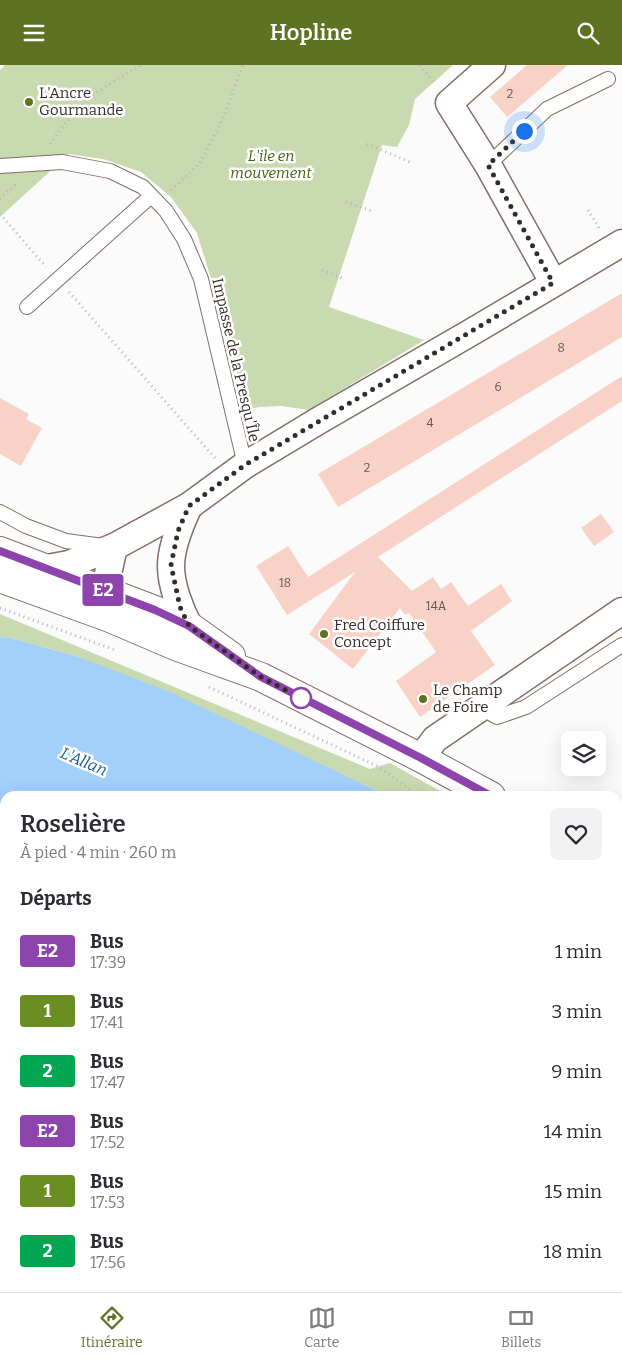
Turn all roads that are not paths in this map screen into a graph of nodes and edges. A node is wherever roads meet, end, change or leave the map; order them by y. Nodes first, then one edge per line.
1 (492, 65) edge
2 (608, 79) dead end
3 (488, 165) junction
4 (0, 167) edge
5 (154, 199) junction
6 (622, 243) edge
7 (553, 283) junction
8 (27, 307) dead end
9 (238, 470) junction
10 (189, 506) junction
11 (0, 512) edge
12 (124, 542) junction
13 (3, 561) edge
14 (47, 568) junction
15 (173, 576) junction
16 (155, 610) junction
17 (622, 611) edge
18 (116, 612) junction
19 (189, 626) junction
20 (622, 645) edge
21 (261, 677) junction
22 (480, 707) junction
23 (421, 758) junction
24 (481, 791) edge

1 - 3 street
2 - 3 lane
3 - 7 street
4 - 5 lane, Impasse de la Presqu'Île
5 - 8 lane
5 - 9 lane, Impasse de la Presqu'Île
6 - 7 street
7 - 9 street
9 - 10 street
10 - 12 street
10 - 15 street
11 - 12 lane
12 - 14 street
12 - 15 street
12 - 18 street
13 - 14 main road
13 - 18 main road
14 - 18 main road
15 - 16 street
15 - 19 street
16 - 18 main road
16 - 18 street
16 - 19 main road
17 - 22 street
18 - 21 main road
19 - 21 main road
20 - 22 lane
21 - 23 main road
22 - 23 street
23 - 24 main road

